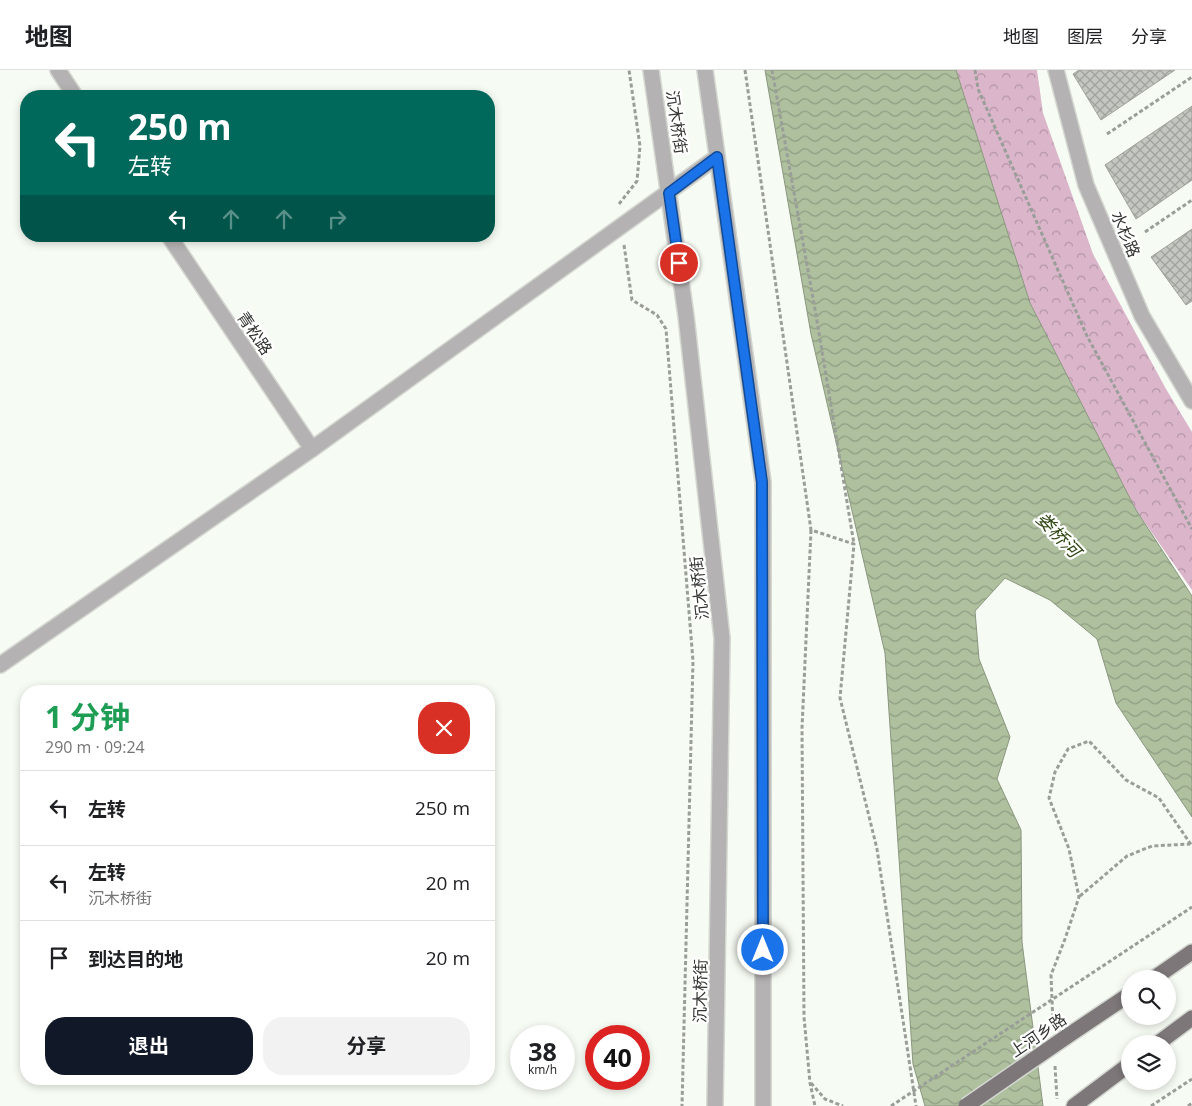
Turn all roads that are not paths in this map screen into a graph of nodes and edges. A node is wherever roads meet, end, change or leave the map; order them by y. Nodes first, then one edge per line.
1 (58, 70) edge
2 (652, 70) edge
3 (705, 70) edge
4 (1056, 70) edge
5 (71, 90) edge
6 (717, 157) junction
7 (669, 193) junction
8 (173, 242) edge
9 (1192, 401) edge
10 (312, 449) junction
11 (0, 665) edge
12 (1192, 952) edge
13 (1166, 970) edge
14 (1121, 999) edge
15 (1192, 1018) edge
16 (1169, 1035) edge
17 (1121, 1071) edge
18 (1078, 1104) edge
19 (716, 1106) edge
20 (763, 1106) edge
21 (966, 1106) edge

1 - 5 street
2 - 7 street, 沉木桥街
3 - 6 street
4 - 9 street, 水杉路
6 - 7 street
6 - 20 street
7 - 10 street
7 - 19 street, 沉木桥街
8 - 10 street, 青松路
10 - 11 street
12 - 13 main road
14 - 21 main road, 上河乡路, bridge
15 - 16 main road
17 - 18 main road

